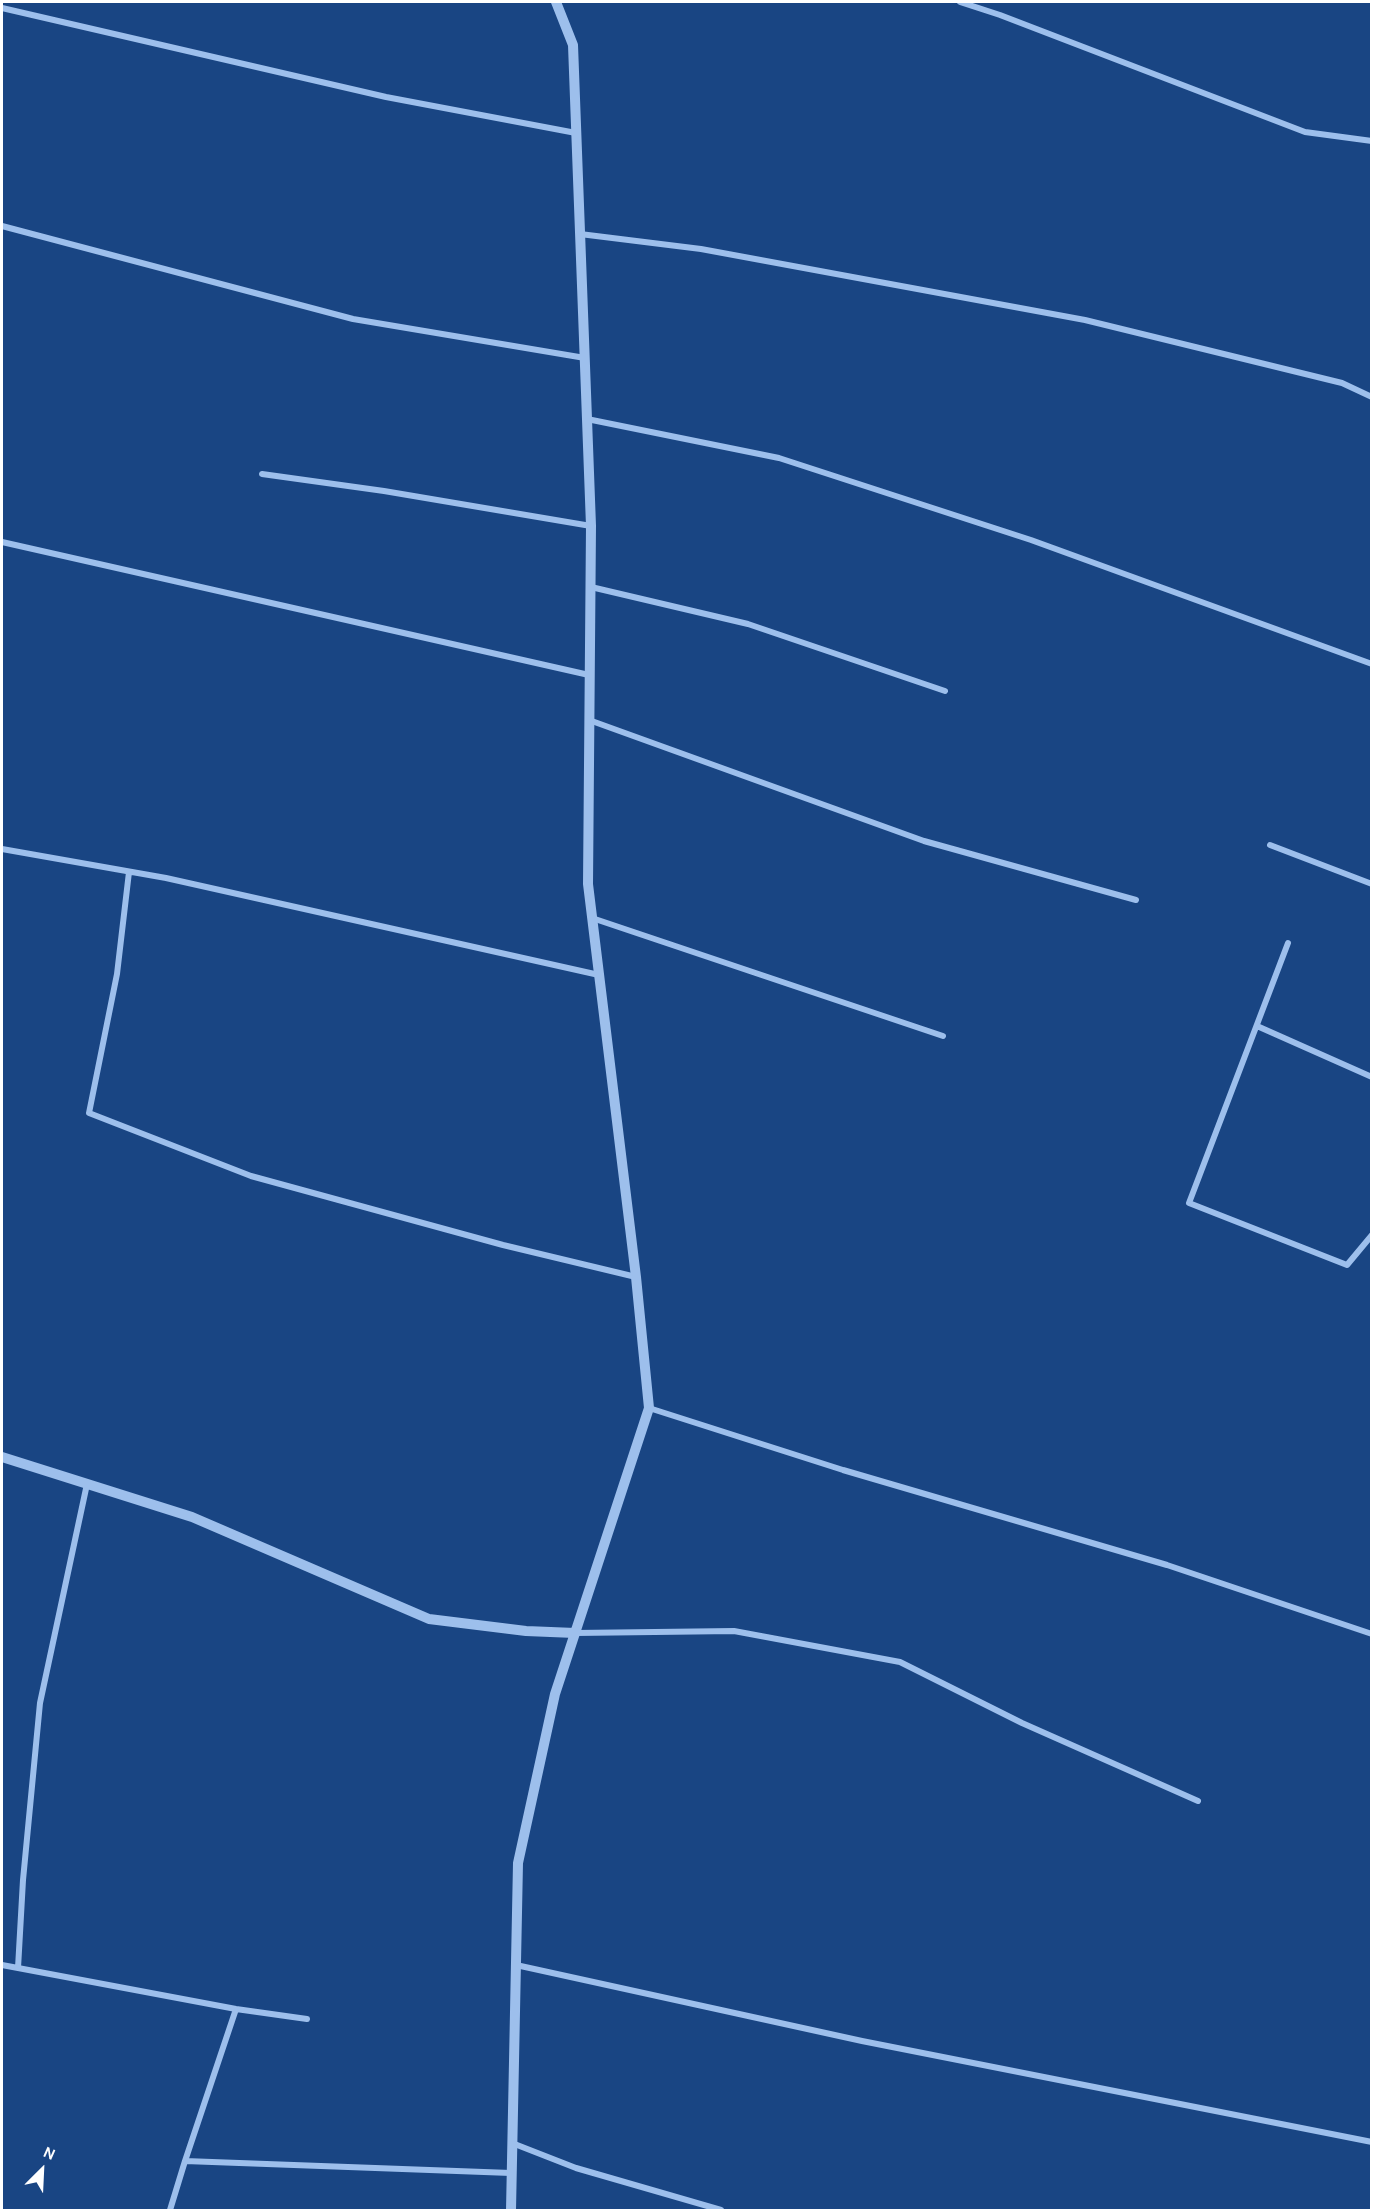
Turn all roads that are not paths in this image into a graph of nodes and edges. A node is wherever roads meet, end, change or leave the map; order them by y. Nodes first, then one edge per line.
1 (556, 2) edge
2 (960, 2) edge
3 (2, 8) edge
4 (576, 133) junction
5 (1371, 141) edge
6 (2, 226) edge
7 (580, 234) junction
8 (585, 358) junction
9 (1371, 397) edge
10 (587, 419) junction
11 (262, 474) dead end
12 (591, 526) junction
13 (2, 542) edge
14 (591, 586) junction
15 (1371, 664) edge
16 (590, 675) junction
17 (945, 691) dead end
18 (589, 720) junction
19 (1270, 845) dead end
20 (2, 849) edge
21 (129, 872) junction
22 (1371, 884) edge
23 (1136, 900) dead end
24 (592, 918) junction
25 (1288, 943) dead end
26 (599, 975) junction
27 (1257, 1026) junction
28 (943, 1036) dead end
29 (1371, 1077) edge
30 (1371, 1236) edge
31 (636, 1277) junction
32 (649, 1408) junction
33 (2, 1456) edge
34 (87, 1484) junction
35 (575, 1633) junction
36 (1371, 1634) edge
37 (1198, 1801) dead end
38 (2, 1965) edge
39 (516, 1965) junction
40 (18, 1968) junction
41 (236, 2009) junction
42 (307, 2019) dead end
43 (1371, 2142) edge
44 (512, 2143) junction
45 (185, 2161) junction
46 (511, 2173) junction
47 (170, 2211) edge
48 (511, 2211) edge
49 (721, 2211) edge

1 - 4 street
2 - 5 street
3 - 4 street
4 - 7 street
6 - 8 street
7 - 8 street
7 - 9 street
8 - 10 street
10 - 12 street
10 - 15 street
11 - 12 street
12 - 14 street
13 - 16 street
14 - 16 street
14 - 17 street
16 - 18 street
18 - 23 street
18 - 24 street
19 - 22 street
20 - 21 street
21 - 26 street
21 - 31 street
24 - 26 street
24 - 28 street
25 - 27 street
26 - 31 street
27 - 29 street
27 - 30 street
31 - 32 street
32 - 35 street
32 - 36 street
33 - 34 street
34 - 35 street
34 - 40 street
35 - 37 street
35 - 39 street
38 - 40 street
39 - 43 street
39 - 44 street
40 - 41 street
41 - 42 street
41 - 45 street
44 - 46 street
44 - 49 street
45 - 46 street
45 - 47 street
46 - 48 street

